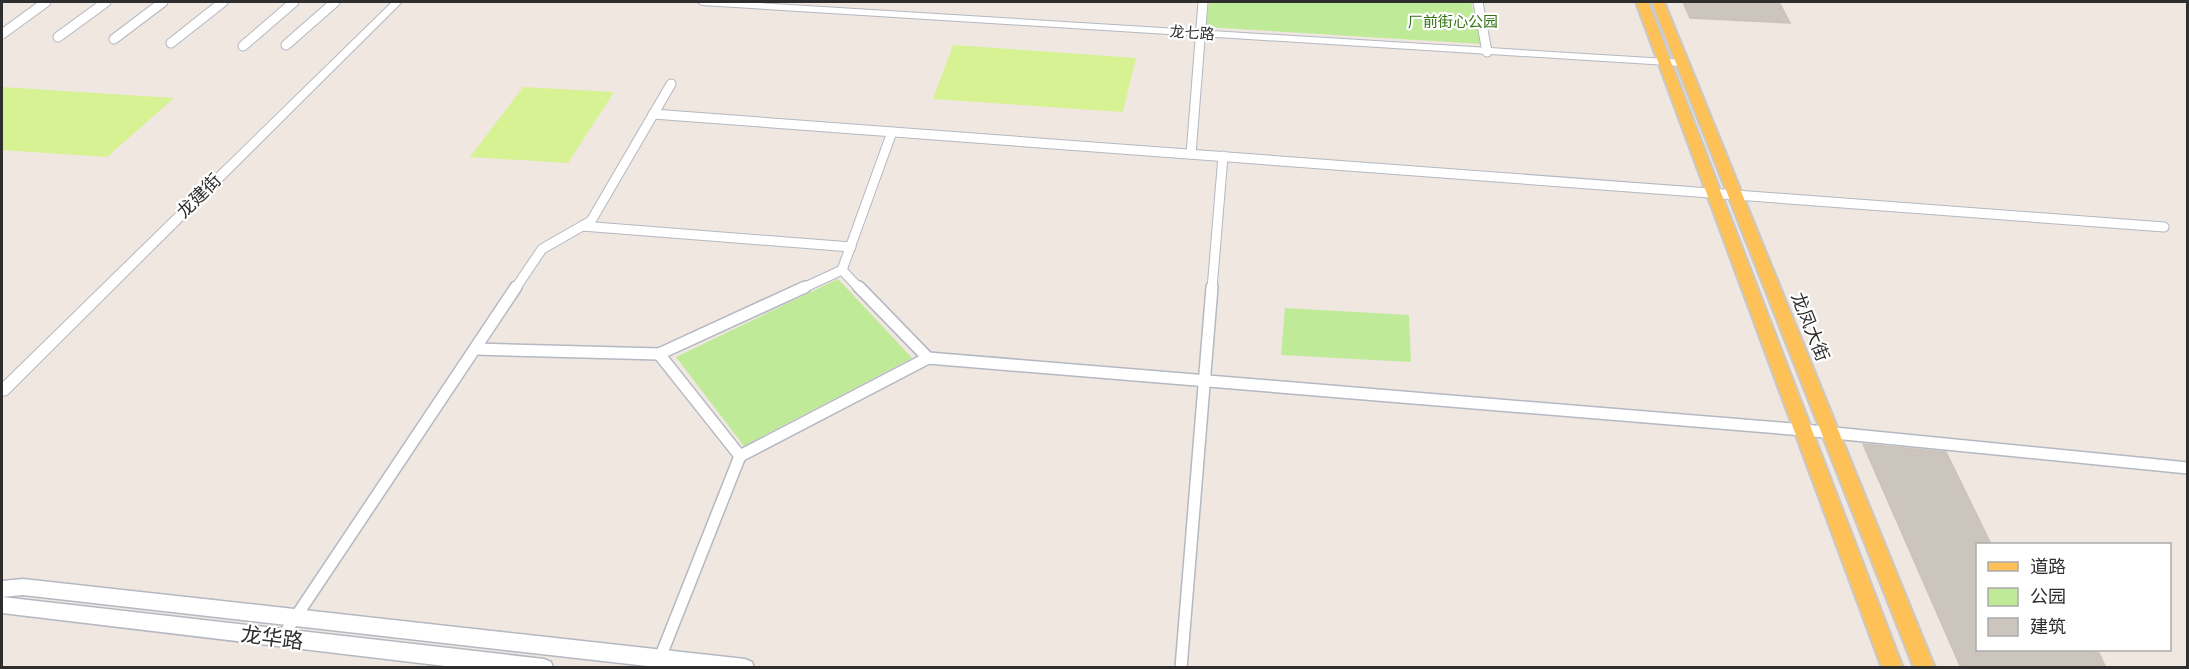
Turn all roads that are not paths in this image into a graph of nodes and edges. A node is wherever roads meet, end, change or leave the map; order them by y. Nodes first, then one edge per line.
1 (46, 2) edge
2 (106, 2) edge
3 (163, 2) edge
4 (223, 2) edge
5 (294, 2) edge
6 (335, 2) edge
7 (397, 2) edge
8 (702, 2) edge
9 (1203, 2) edge
10 (1478, 2) edge
11 (1642, 2) edge
12 (1658, 2) edge
13 (1200, 33) junction
14 (2, 34) edge
15 (58, 37) dead end
16 (114, 39) dead end
17 (171, 43) dead end
18 (286, 45) dead end
19 (243, 46) dead end
20 (1487, 51) junction
21 (1665, 63) junction
22 (1683, 63) junction
23 (671, 84) dead end
24 (653, 114) junction
25 (892, 132) junction
26 (1191, 154) junction
27 (1223, 156) junction
28 (1715, 192) junction
29 (1735, 193) junction
30 (582, 226) junction
31 (2164, 227) dead end
32 (850, 247) junction
33 (842, 270) junction
34 (475, 349) junction
35 (659, 354) junction
36 (928, 358) junction
37 (1204, 382) junction
38 (2, 391) edge
39 (1804, 430) junction
40 (1831, 433) junction
41 (740, 456) junction
42 (2187, 468) edge
43 (2, 589) edge
44 (2, 605) edge
45 (295, 618) junction
46 (281, 639) junction
47 (658, 663) edge
48 (544, 668) edge
49 (745, 668) edge
50 (1182, 668) edge
51 (1893, 668) edge
52 (1925, 668) edge

1 - 14 street
2 - 15 street
3 - 16 street
4 - 17 street
5 - 19 street
6 - 18 street
7 - 38 street, 龙建街
8 - 13 street, 龙七路
9 - 13 street
10 - 20 street
11 - 21 main road
12 - 22 main road, 龙凤大街
13 - 20 street, 龙七路
13 - 26 street
20 - 21 street, 龙七路
21 - 22 street, 龙七路
21 - 28 main road
22 - 29 main road, 龙凤大街
23 - 24 street
24 - 25 street
24 - 30 street
25 - 26 street
25 - 32 street
26 - 27 street
27 - 28 street
27 - 37 street
28 - 29 street
28 - 39 main road
29 - 31 street
29 - 40 main road, 龙凤大街
30 - 32 street
30 - 34 street
32 - 33 street
33 - 35 street
33 - 36 street
34 - 35 street
34 - 45 street
35 - 41 street
36 - 37 street
36 - 41 street
37 - 39 street
37 - 50 street
39 - 40 street
39 - 51 main road
40 - 42 street
40 - 52 main road, 龙凤大街
41 - 47 street
43 - 45 main road
44 - 46 main road, 龙华路
45 - 46 street
45 - 47 main road
46 - 48 main road, 龙华路
47 - 49 main road

